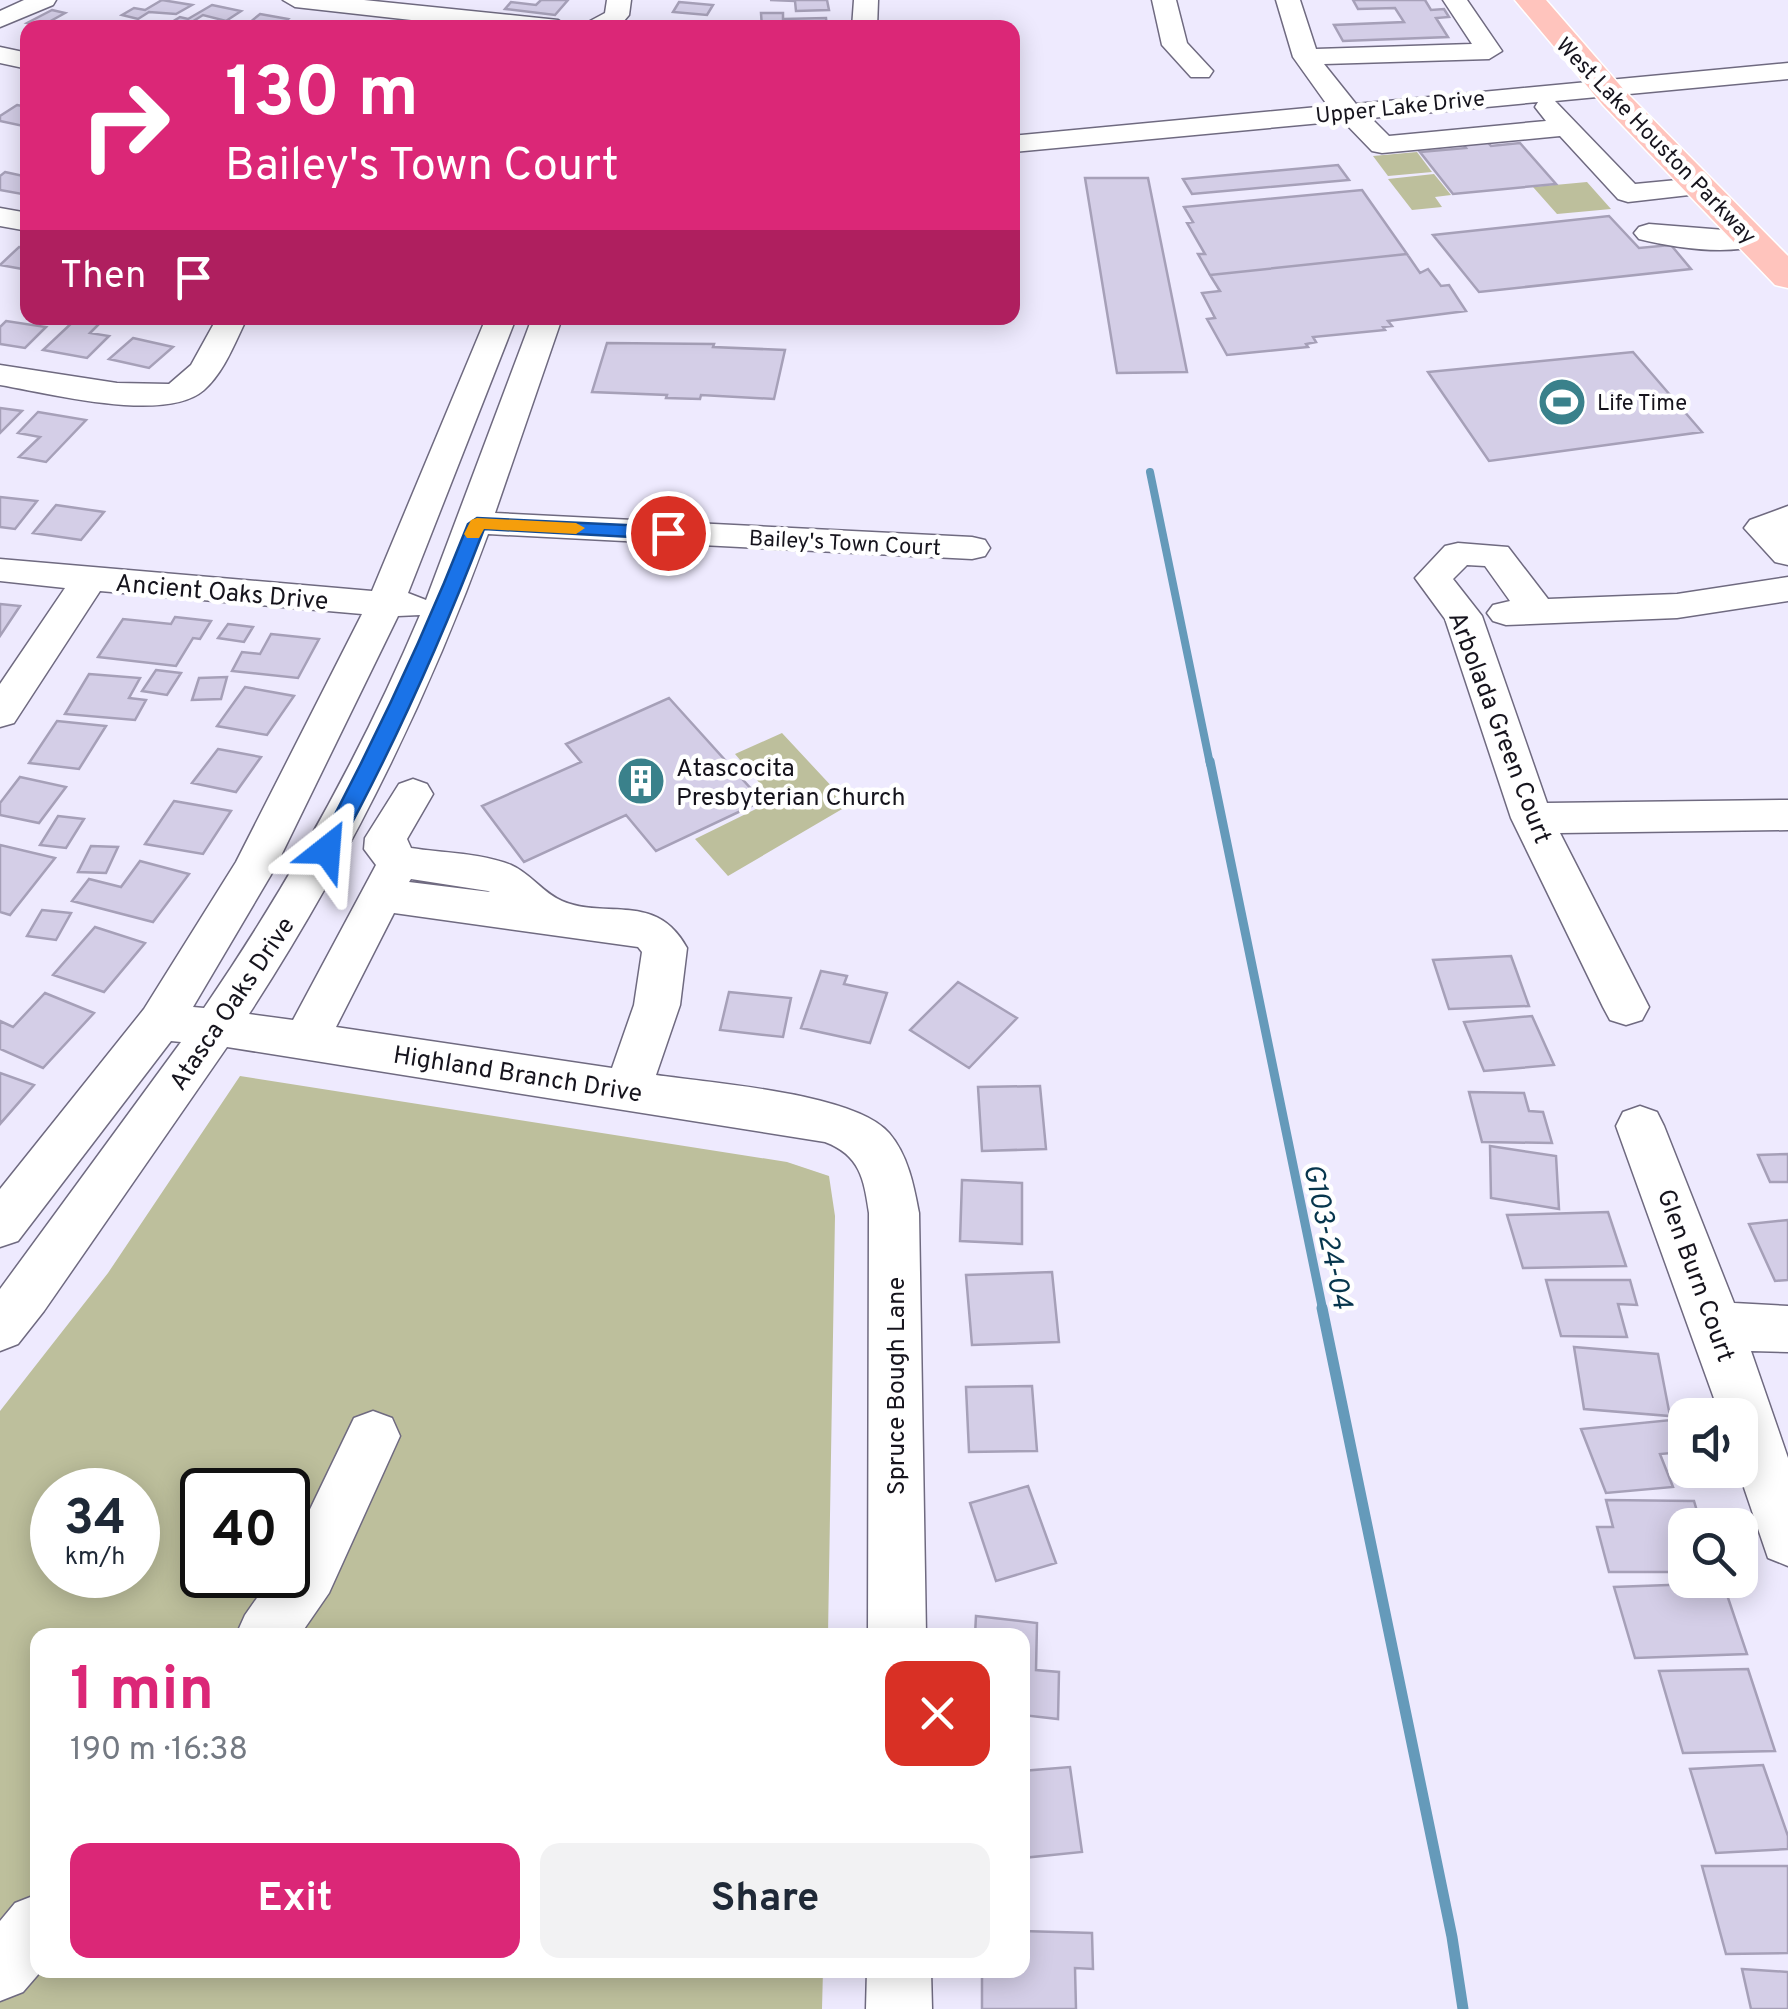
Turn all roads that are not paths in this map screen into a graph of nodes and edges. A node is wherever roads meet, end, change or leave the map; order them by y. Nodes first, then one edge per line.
1 (44, 0) edge
2 (295, 0) edge
3 (1164, 0) edge
4 (1288, 0) edge
5 (1455, 0) edge
6 (1530, 0) edge
7 (1582, 15) dead end
8 (0, 20) edge
9 (483, 20) edge
10 (1788, 54) edge
11 (1306, 57) junction
12 (1200, 70) dead end
13 (1788, 71) edge
14 (1616, 77) junction
15 (1536, 93) junction
16 (1339, 102) junction
17 (1020, 121) edge
18 (1094, 126) junction
19 (1567, 127) junction
20 (1020, 142) edge
21 (1698, 186) junction
22 (1649, 234) dead end
23 (1788, 234) edge
24 (1752, 240) junction
25 (1788, 277) edge
26 (228, 325) edge
27 (498, 325) edge
28 (545, 325) edge
29 (0, 375) edge
30 (1788, 517) edge
31 (477, 524) junction
32 (972, 548) dead end
33 (1788, 554) edge
34 (0, 570) edge
35 (89, 580) junction
36 (1788, 590) edge
37 (385, 604) junction
38 (444, 607) junction
39 (1537, 611) junction
40 (1463, 616) junction
41 (0, 714) edge
42 (412, 794) dead end
43 (1788, 815) edge
44 (1532, 818) junction
45 (391, 878) junction
46 (1626, 1007) dead end
47 (160, 1022) junction
48 (216, 1027) junction
49 (306, 1040) junction
50 (628, 1090) junction
51 (1640, 1126) dead end
52 (872, 1142) joint
53 (0, 1226) edge
54 (1718, 1326) junction
55 (0, 1328) edge
56 (1788, 1329) edge
57 (373, 1436) dead end
58 (1788, 1539) edge
59 (270, 1628) edge
60 (896, 1628) edge
61 (30, 1935) edge
62 (0, 1969) edge
63 (899, 1978) edge
64 (899, 2009) edge

1 - 8 street
2 - 9 street
3 - 12 street
4 - 11 street
5 - 11 street
6 - 14 main road, West Lake Houston Parkway
7 - 14 main road, West Lake Houston Parkway
10 - 14 street, Upper Lake Drive
11 - 16 street
13 - 14 street, Upper Lake Drive
14 - 15 street, Upper Lake Drive
14 - 16 street, Upper Lake Drive
14 - 21 main road, West Lake Houston Parkway
14 - 23 main road, West Lake Houston Parkway
15 - 16 street, Upper Lake Drive
15 - 19 street
16 - 18 street, Upper Lake Drive
16 - 19 street
17 - 18 street, Upper Lake Drive
18 - 20 street, Upper Lake Drive
19 - 21 street
21 - 24 main road, West Lake Houston Parkway
22 - 24 street
23 - 24 main road
24 - 25 main road, West Lake Houston Parkway
26 - 29 street
27 - 37 street, Atasca Oaks Drive
28 - 31 street, Atasca Oaks Drive
30 - 33 street
31 - 32 street, Bailey's Town Court
31 - 38 street, Atasca Oaks Drive
34 - 35 street, Ancient Oaks Drive
35 - 37 street, Ancient Oaks Drive
35 - 41 street
36 - 39 street
37 - 38 street, Ancient Oaks Drive
37 - 47 street, Atasca Oaks Drive
38 - 48 street, Atasca Oaks Drive
39 - 40 street
39 - 40 street, Arbolada Green Court
40 - 44 street, Arbolada Green Court
42 - 45 street
43 - 44 street
44 - 46 street, Arbolada Green Court
45 - 49 street
45 - 50 street
47 - 48 street, Highland Branch Drive
47 - 53 street, Atasca Oaks Drive
48 - 49 street, Highland Branch Drive
48 - 55 street, Atasca Oaks Drive
49 - 50 street, Highland Branch Drive
50 - 52 street, Highland Branch Drive
51 - 54 street, Glen Burn Court
52 - 60 street, Spruce Bough Lane
54 - 56 street
54 - 58 street, Glen Burn Court
57 - 59 street
61 - 62 street
63 - 64 street

